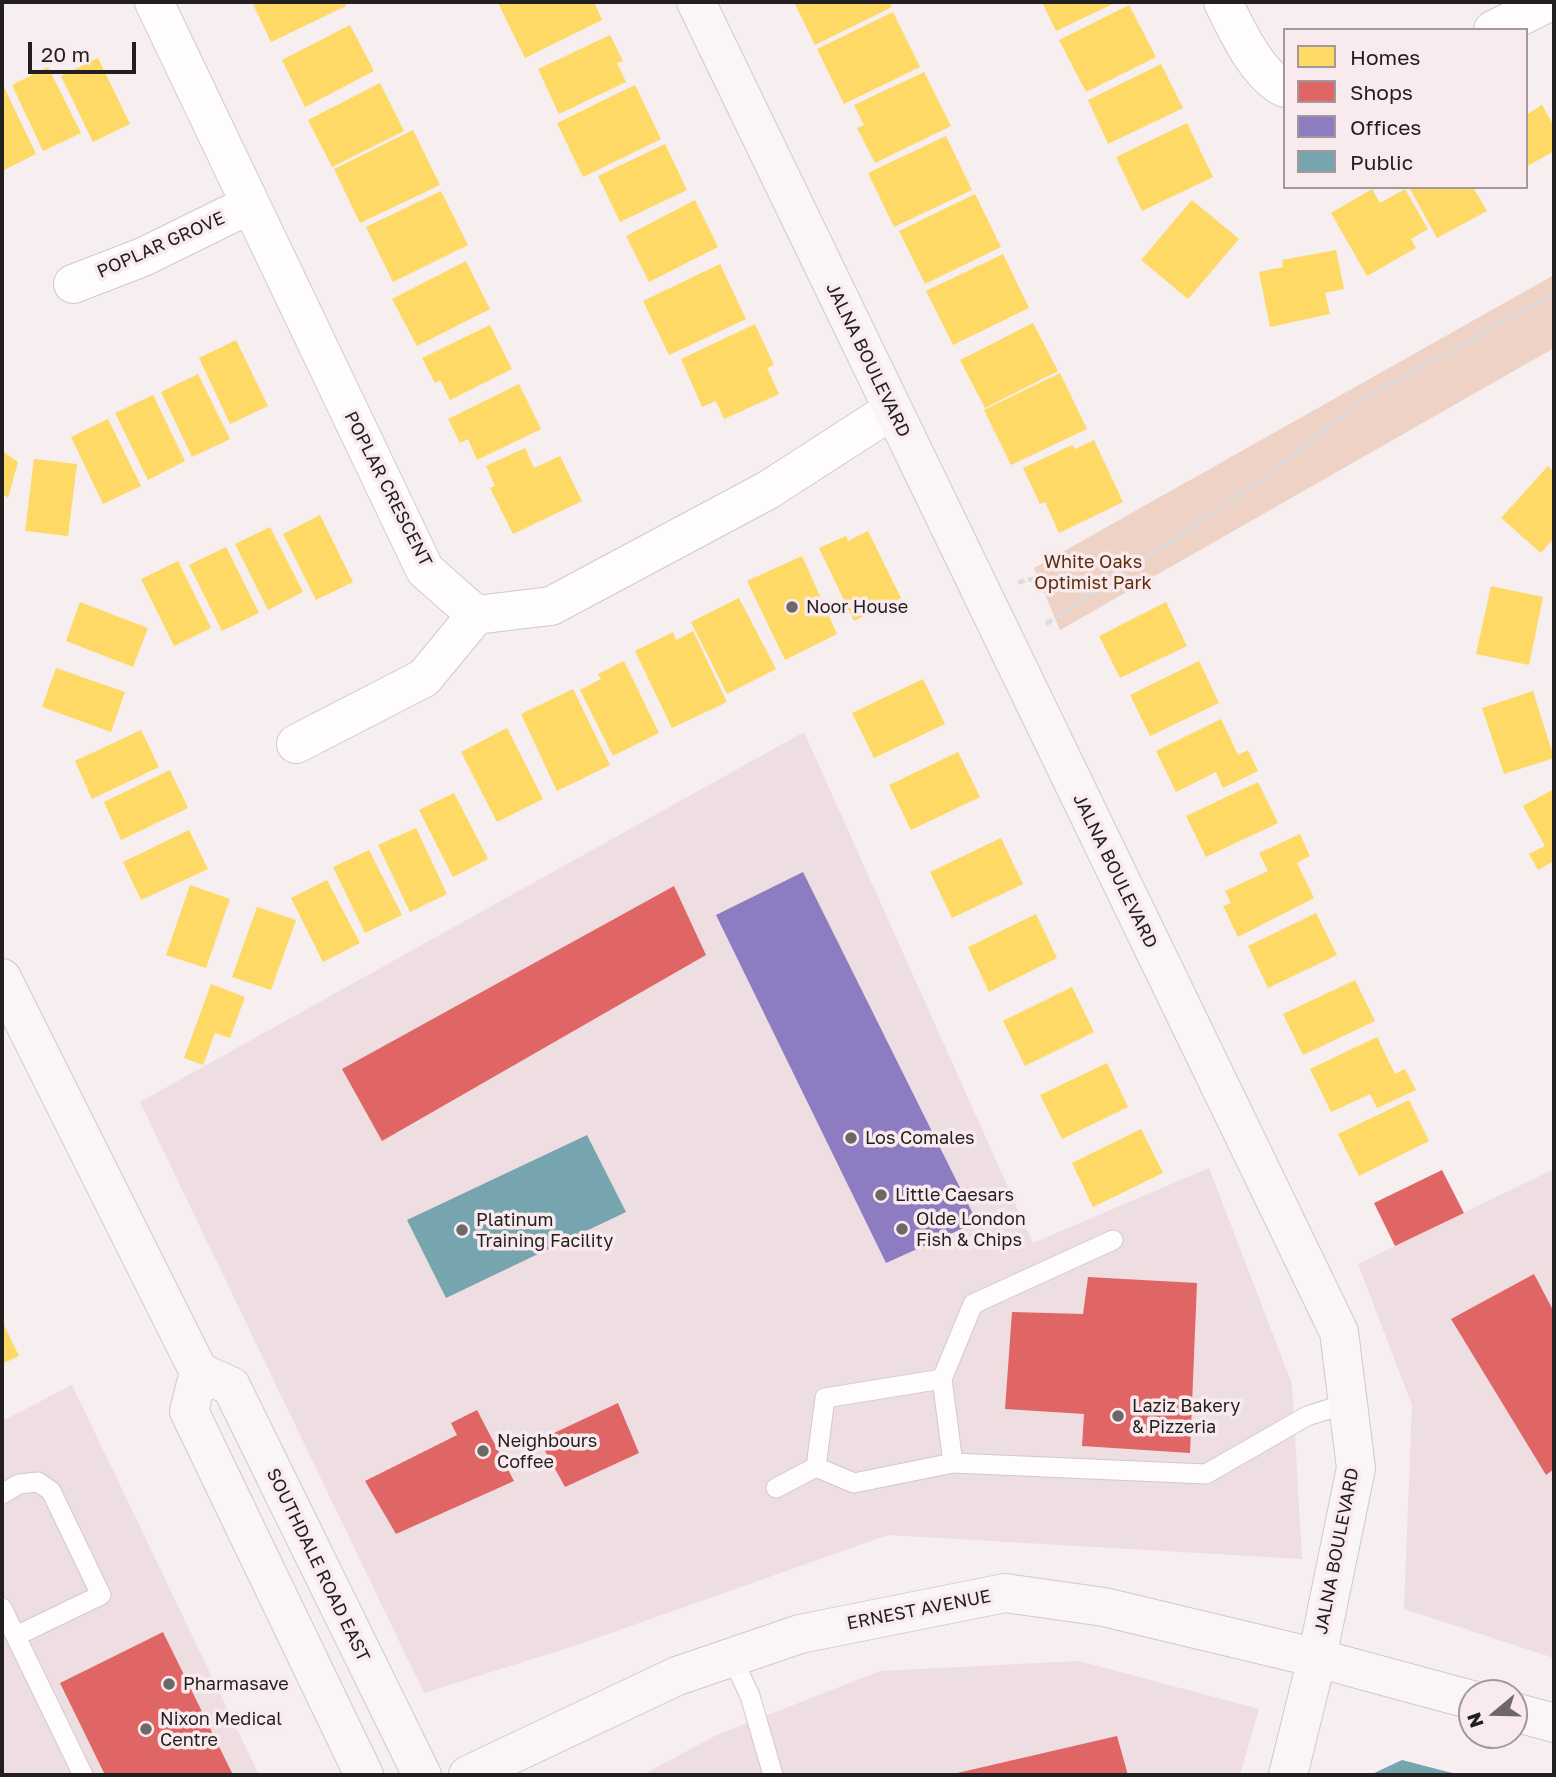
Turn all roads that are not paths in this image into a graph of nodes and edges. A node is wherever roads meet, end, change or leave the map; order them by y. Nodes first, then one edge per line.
1 (154, 2) edge
2 (696, 2) edge
3 (1223, 2) edge
4 (1549, 2) edge
5 (1497, 28) edge
6 (1283, 87) edge
7 (249, 205) junction
8 (73, 284) dead end
9 (892, 410) junction
10 (476, 615) junction
11 (296, 744) dead end
12 (2, 978) edge
13 (1113, 1240) dead end
14 (199, 1372) junction
15 (942, 1379) junction
16 (1348, 1403) junction
17 (953, 1463) junction
18 (816, 1467) junction
19 (776, 1488) dead end
20 (2, 1494) edge
21 (2, 1608) edge
22 (16, 1636) junction
23 (732, 1657) junction
24 (1317, 1658) junction
25 (1458, 1696) edge
26 (1528, 1716) edge
27 (1554, 1723) edge
28 (83, 1775) edge
29 (364, 1775) edge
30 (422, 1775) edge
31 (468, 1775) edge
32 (773, 1775) edge
33 (1287, 1775) edge

1 - 7 street, POPLAR CRESCENT
2 - 9 street, JALNA BOULEVARD
3 - 6 street
4 - 5 street
7 - 8 street, POPLAR GROVE
7 - 10 street, POPLAR CRESCENT
9 - 10 street
9 - 16 street, JALNA BOULEVARD
10 - 11 street
12 - 14 street
13 - 15 lane
14 - 29 street
14 - 30 street, SOUTHDALE ROAD EAST
15 - 17 lane
15 - 18 lane
16 - 17 lane
16 - 24 street, JALNA BOULEVARD
17 - 18 lane
18 - 19 lane
20 - 22 lane
21 - 22 lane
22 - 28 lane
23 - 24 street, ERNEST AVENUE
23 - 31 street, ERNEST AVENUE
23 - 32 lane
24 - 25 street, ERNEST AVENUE
24 - 33 street, JALNA BOULEVARD
26 - 27 street

